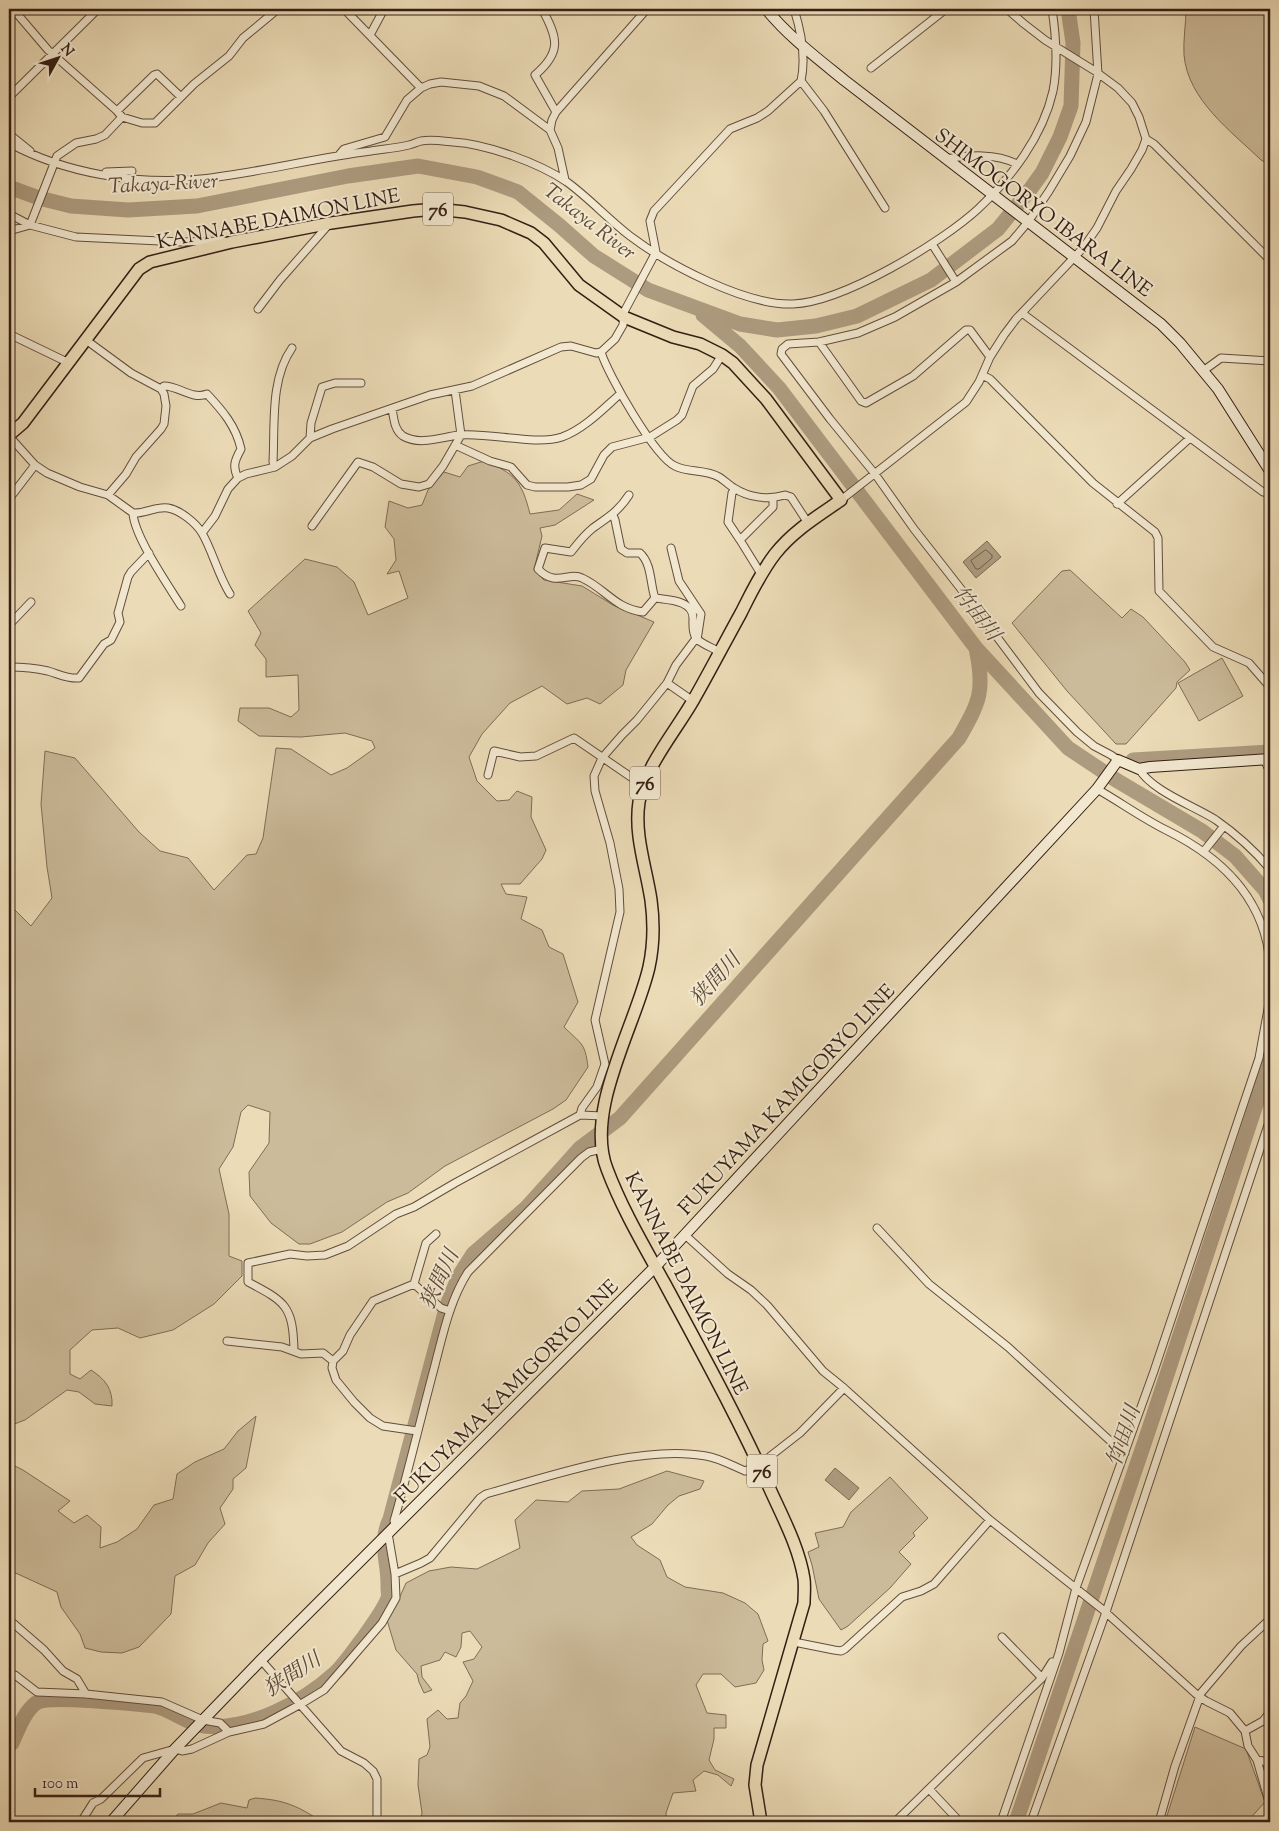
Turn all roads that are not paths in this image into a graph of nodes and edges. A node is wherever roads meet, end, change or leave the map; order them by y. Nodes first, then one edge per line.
1 (13, 9) edge
2 (98, 9) edge
3 (278, 9) edge
4 (344, 9) edge
5 (384, 9) edge
6 (542, 9) edge
7 (647, 9) edge
8 (766, 9) edge
9 (794, 9) edge
10 (946, 9) edge
11 (1007, 9) edge
12 (1052, 9) edge
13 (1094, 9) edge
14 (370, 35) junction
15 (802, 46) junction
16 (1057, 47) junction
17 (53, 54) junction
18 (871, 68) dead end
19 (1097, 72) junction
20 (801, 81) junction
21 (421, 88) junction
22 (9, 97) edge
23 (181, 97) junction
24 (556, 112) junction
25 (120, 114) junction
26 (550, 130) junction
27 (9, 134) edge
28 (1146, 139) junction
29 (9, 143) edge
30 (33, 155) junction
31 (338, 155) junction
32 (945, 159) junction
33 (54, 161) junction
34 (1017, 164) junction
35 (132, 170) dead end
36 (102, 174) junction
37 (565, 180) junction
38 (995, 196) junction
39 (885, 208) dead end
40 (9, 214) edge
41 (1027, 220) junction
42 (330, 223) junction
43 (30, 225) junction
44 (9, 231) edge
45 (232, 242) junction
46 (933, 246) junction
47 (656, 253) junction
48 (1075, 258) junction
49 (1270, 260) edge
50 (956, 280) junction
51 (258, 309) dead end
52 (1022, 313) junction
53 (624, 315) junction
54 (9, 334) edge
55 (86, 340) junction
56 (820, 342) junction
57 (292, 348) dead end
58 (601, 352) junction
59 (722, 355) junction
60 (990, 357) junction
61 (1270, 361) edge
62 (69, 363) junction
63 (1203, 370) junction
64 (982, 375) junction
65 (361, 383) dead end
66 (161, 389) junction
67 (455, 390) junction
68 (620, 394) junction
69 (392, 408) junction
70 (461, 435) junction
71 (9, 436) edge
72 (310, 438) junction
73 (650, 438) junction
74 (1190, 438) junction
75 (456, 445) junction
76 (35, 465) junction
77 (275, 467) junction
78 (1270, 471) edge
79 (874, 475) junction
80 (238, 478) junction
81 (735, 489) junction
82 (108, 494) junction
83 (1270, 494) edge
84 (629, 495) dead end
85 (9, 499) edge
86 (773, 499) junction
87 (843, 499) junction
88 (1118, 504) junction
89 (133, 513) junction
90 (613, 515) junction
91 (808, 523) junction
92 (312, 526) dead end
93 (202, 533) junction
94 (740, 540) junction
95 (671, 548) dead end
96 (149, 553) junction
97 (761, 574) junction
98 (230, 594) dead end
99 (655, 598) junction
100 (31, 602) dead end
101 (181, 606) dead end
102 (9, 625) edge
103 (697, 640) junction
104 (720, 652) junction
105 (9, 667) edge
106 (667, 683) junction
107 (1270, 687) edge
108 (693, 701) junction
109 (602, 758) junction
110 (1267, 759) edge
111 (1116, 762) junction
112 (1139, 769) junction
113 (1270, 772) edge
114 (488, 775) dead end
115 (644, 786) junction
116 (1098, 788) junction
117 (1223, 827) junction
118 (1205, 850) junction
119 (1270, 869) edge
120 (1270, 964) edge
121 (1270, 998) edge
122 (580, 1115) junction
123 (602, 1119) junction
124 (1270, 1119) edge
125 (602, 1145) junction
126 (877, 1228) dead end
127 (436, 1234) dead end
128 (684, 1234) junction
129 (655, 1267) junction
130 (414, 1284) junction
131 (450, 1311) junction
132 (227, 1341) dead end
133 (294, 1351) junction
134 (333, 1361) junction
135 (844, 1388) junction
136 (417, 1431) junction
137 (1125, 1453) junction
138 (759, 1465) junction
139 (990, 1520) junction
140 (396, 1525) junction
141 (385, 1537) junction
142 (395, 1574) junction
143 (1078, 1590) junction
144 (1104, 1610) junction
145 (1270, 1619) edge
146 (9, 1622) edge
147 (1002, 1637) dead end
148 (794, 1642) junction
149 (1058, 1653) junction
150 (261, 1660) junction
151 (9, 1673) edge
152 (1042, 1678) junction
153 (86, 1694) junction
154 (1200, 1697) junction
155 (298, 1701) junction
156 (1270, 1712) edge
157 (200, 1723) junction
158 (1245, 1731) junction
159 (229, 1732) junction
160 (175, 1749) junction
161 (1257, 1760) junction
162 (1270, 1764) edge
163 (929, 1789) junction
164 (1270, 1806) edge
165 (81, 1822) edge
166 (111, 1822) edge
167 (377, 1822) edge
168 (761, 1822) edge
169 (895, 1822) edge
170 (960, 1822) edge
171 (1001, 1822) edge
172 (1030, 1822) edge
173 (1159, 1822) edge

1 - 17 street
2 - 17 street
3 - 23 street
4 - 14 street
5 - 14 street
6 - 24 street
7 - 24 street
8 - 15 main road, SHIMOGORYO IBARA LINE
9 - 15 street
10 - 18 street
11 - 16 street
12 - 16 street
13 - 19 street
14 - 21 street
15 - 20 street
15 - 32 main road, SHIMOGORYO IBARA LINE
16 - 19 street
16 - 34 street
17 - 22 street
17 - 25 street
19 - 28 street
19 - 41 street
20 - 39 street
20 - 47 street
21 - 26 street
21 - 31 street
23 - 25 street
23 - 25 street
24 - 26 street
25 - 33 street
26 - 37 street
27 - 30 street
28 - 48 street
28 - 49 street
29 - 30 street
30 - 33 street
31 - 36 street
31 - 37 street
32 - 34 street
32 - 38 main road, SHIMOGORYO IBARA LINE
33 - 36 street
33 - 43 street
34 - 38 street
35 - 36 street
37 - 47 street
38 - 41 main road, SHIMOGORYO IBARA LINE
38 - 46 street
40 - 43 street
41 - 48 main road, SHIMOGORYO IBARA LINE
41 - 50 street
42 - 45 main road, KANNABE DAIMON LINE / 76
42 - 51 street
42 - 53 main road, KANNABE DAIMON LINE / 76
43 - 44 street
43 - 45 street
45 - 55 main road, KANNABE DAIMON LINE / 76
46 - 47 street
46 - 50 street
47 - 53 street
48 - 52 street
48 - 63 main road, SHIMOGORYO IBARA LINE
50 - 56 street
52 - 60 street
52 - 74 street
53 - 58 street
53 - 59 main road, KANNABE DAIMON LINE / 76
54 - 62 street
55 - 62 main road, KANNABE DAIMON LINE / 76
55 - 66 street
56 - 60 street
56 - 79 street
57 - 77 street
58 - 67 street
58 - 68 street
59 - 73 street
59 - 87 main road, KANNABE DAIMON LINE / 76
60 - 64 street
61 - 63 street
62 - 71 main road, KANNABE DAIMON LINE / 76
63 - 78 main road, SHIMOGORYO IBARA LINE
64 - 79 street
64 - 88 street
65 - 72 street
66 - 80 street
66 - 82 street
67 - 69 street
67 - 70 street
68 - 70 street
68 - 73 street
69 - 70 street
69 - 72 street
70 - 75 street
71 - 76 street
72 - 77 street
73 - 75 street
73 - 81 street
74 - 83 street
74 - 88 street
75 - 92 street
76 - 82 street
76 - 85 street
77 - 80 street
79 - 87 street
79 - 111 street
80 - 93 street
81 - 86 street
81 - 94 street
82 - 89 street
84 - 90 street
86 - 91 street
86 - 94 street
87 - 91 main road, KANNABE DAIMON LINE / 76
88 - 107 street
89 - 93 street
89 - 96 street
90 - 99 street
90 - 99 street
91 - 97 main road, KANNABE DAIMON LINE / 76
93 - 98 street
94 - 97 street
95 - 103 street
96 - 101 street
96 - 105 street
97 - 104 main road, KANNABE DAIMON LINE / 76
99 - 103 street
100 - 102 street
103 - 104 street
103 - 106 street
104 - 108 main road, KANNABE DAIMON LINE / 76
106 - 108 street
106 - 109 street
108 - 115 main road, KANNABE DAIMON LINE / 76
109 - 114 street
109 - 115 street
109 - 122 street
110 - 112 main road
110 - 113 street
111 - 112 main road
111 - 116 main road, FUKUYAMA KAMIGORYO LINE
112 - 117 street
115 - 123 main road, KANNABE DAIMON LINE / 76
116 - 118 street
116 - 128 main road, FUKUYAMA KAMIGORYO LINE
117 - 118 street
117 - 119 street
118 - 120 street
121 - 137 street
122 - 123 street
122 - 133 street
123 - 125 main road, KANNABE DAIMON LINE / 76
124 - 144 street
125 - 129 main road, KANNABE DAIMON LINE / 76
125 - 131 street
126 - 137 street
127 - 130 street
128 - 129 main road, FUKUYAMA KAMIGORYO LINE
128 - 135 street
129 - 138 main road, KANNABE DAIMON LINE / 76
129 - 140 main road, FUKUYAMA KAMIGORYO LINE
130 - 131 street
130 - 134 street
131 - 136 street
132 - 133 street
133 - 134 street
134 - 136 street
135 - 138 street
135 - 139 street
136 - 140 street
137 - 143 street
138 - 142 street
138 - 148 main road, KANNABE DAIMON LINE / 76
139 - 143 street
139 - 148 street
140 - 141 main road, FUKUYAMA KAMIGORYO LINE
141 - 142 street
141 - 150 main road, FUKUYAMA KAMIGORYO LINE
142 - 155 street
143 - 144 street
143 - 149 street
144 - 154 street
144 - 172 street
145 - 154 street
146 - 153 street
147 - 152 street
148 - 168 main road, KANNABE DAIMON LINE / 76
149 - 152 street
149 - 171 street
150 - 155 street
150 - 157 main road, FUKUYAMA KAMIGORYO LINE
151 - 153 street
152 - 163 street
153 - 157 street
154 - 158 street
154 - 173 street
155 - 159 street
155 - 167 street
156 - 158 street
157 - 159 street
157 - 160 main road, FUKUYAMA KAMIGORYO LINE
158 - 161 street
159 - 160 street
160 - 165 street
160 - 166 main road, FUKUYAMA KAMIGORYO LINE
161 - 162 street
161 - 164 street
163 - 169 street
163 - 170 street

